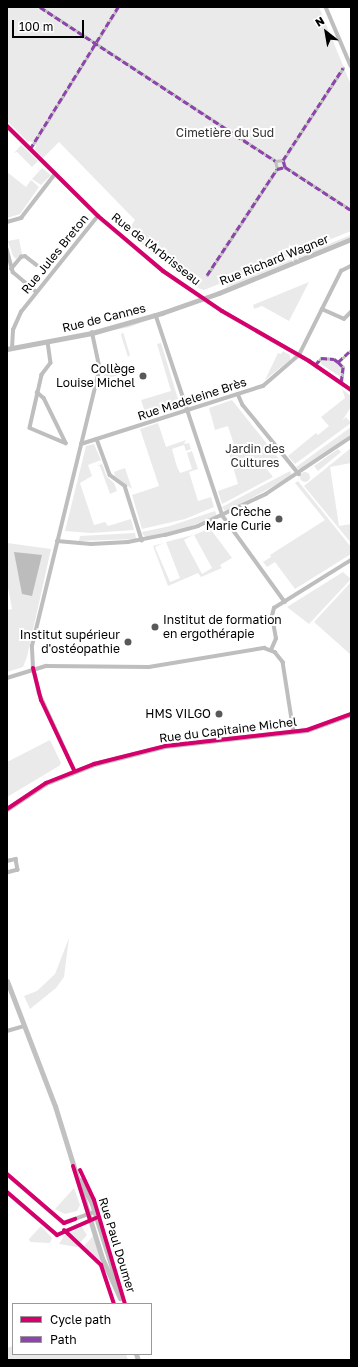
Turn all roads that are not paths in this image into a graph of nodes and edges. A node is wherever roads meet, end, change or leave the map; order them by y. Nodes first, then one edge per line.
1 (40, 7) edge
2 (118, 7) edge
3 (326, 7) edge
4 (96, 44) junction
5 (351, 65) edge
6 (343, 68) dead end
7 (7, 126) edge
8 (30, 149) junction
9 (283, 160) junction
10 (275, 161) junction
11 (285, 167) junction
12 (277, 169) junction
13 (55, 174) junction
14 (351, 210) edge
15 (98, 216) junction
16 (7, 222) edge
17 (351, 239) edge
18 (7, 249) edge
19 (37, 265) dead end
20 (351, 266) edge
21 (11, 269) junction
22 (207, 275) dead end
23 (37, 292) junction
24 (204, 299) junction
25 (322, 309) junction
26 (351, 312) edge
27 (156, 315) junction
28 (92, 333) junction
29 (48, 342) junction
30 (10, 349) edge
31 (351, 350) edge
32 (300, 355) junction
33 (338, 362) junction
34 (315, 365) junction
35 (341, 383) junction
36 (351, 390) edge
37 (37, 392) junction
38 (238, 394) junction
39 (188, 410) junction
40 (351, 437) edge
41 (97, 439) junction
42 (81, 444) junction
43 (299, 474) junction
44 (223, 516) junction
45 (142, 540) junction
46 (57, 541) junction
47 (351, 560) edge
48 (285, 602) junction
49 (271, 650) junction
50 (33, 668) junction
51 (7, 678) edge
52 (351, 714) edge
53 (294, 732) junction
54 (74, 770) junction
55 (19, 800) junction
56 (7, 806) edge
57 (7, 810) edge
58 (7, 861) edge
59 (7, 873) edge
60 (7, 981) edge
61 (24, 1026) junction
62 (7, 1031) edge
63 (73, 1166) junction
64 (7, 1174) edge
65 (7, 1192) edge
66 (94, 1212) junction
67 (88, 1214) junction
68 (96, 1218) junction
69 (90, 1220) junction
70 (120, 1298) junction
71 (121, 1303) edge

1 - 4 street
2 - 4 street
3 - 5 street
4 - 8 street
4 - 10 street
6 - 9 street
7 - 8 street, Rue de l'Arbrisseau
8 - 13 street, Rue de l'Arbrisseau
9 - 10 street
9 - 11 street
10 - 12 street
11 - 12 street
11 - 14 street
12 - 22 street
13 - 15 street, Rue de l'Arbrisseau
13 - 16 street
15 - 23 street, Rue Jules Breton
15 - 24 street, Rue de l'Arbrisseau
17 - 24 street, Rue Richard Wagner
18 - 21 street
19 - 21 street
20 - 25 street
21 - 23 street
23 - 30 street, Rue Jules Breton
24 - 27 street, Rue de Cannes
24 - 32 street, Rue de l'Arbrisseau
25 - 26 street
25 - 32 street
27 - 28 street, Rue de Cannes
27 - 39 street
28 - 29 street, Rue de Cannes
28 - 42 street
29 - 30 street, Rue de Cannes
29 - 37 street
31 - 33 street
32 - 34 street, Rue de l'Arbrisseau
32 - 38 street, Rue Madeleine Brès
33 - 34 street
33 - 35 street
34 - 35 street, Rue de l'Arbrisseau
35 - 36 street, Rue de l'Arbrisseau
37 - 37 street
38 - 39 street, Rue Madeleine Brès
38 - 43 street
39 - 41 street, Rue Madeleine Brès
39 - 44 street
40 - 43 street
41 - 42 street, Rue Madeleine Brès
41 - 45 street
42 - 46 street
43 - 44 street
44 - 45 street
44 - 48 street
45 - 46 street
46 - 50 street
47 - 48 street
48 - 49 street
49 - 50 street
49 - 53 street
50 - 51 street
50 - 54 street
52 - 53 main road, Rue du Capitaine Michel
53 - 54 main road, Rue du Capitaine Michel
54 - 55 main road, Rue du Capitaine Michel
55 - 56 main road, Rue du Capitaine Michel
55 - 57 main road, Rue du Capitaine Michel
58 - 59 street
60 - 61 main road, Rue Paul Doumer
61 - 62 street
61 - 63 main road, Rue Paul Doumer
63 - 66 main road, Rue Paul Doumer
63 - 67 main road, Rue Paul Doumer
64 - 67 street
65 - 69 street
66 - 67 street
66 - 68 main road, Rue Paul Doumer
67 - 69 main road, Rue Paul Doumer
68 - 69 street
68 - 70 main road, Rue Paul Doumer
69 - 70 main road, Rue Paul Doumer
70 - 71 main road, Rue Paul Doumer

